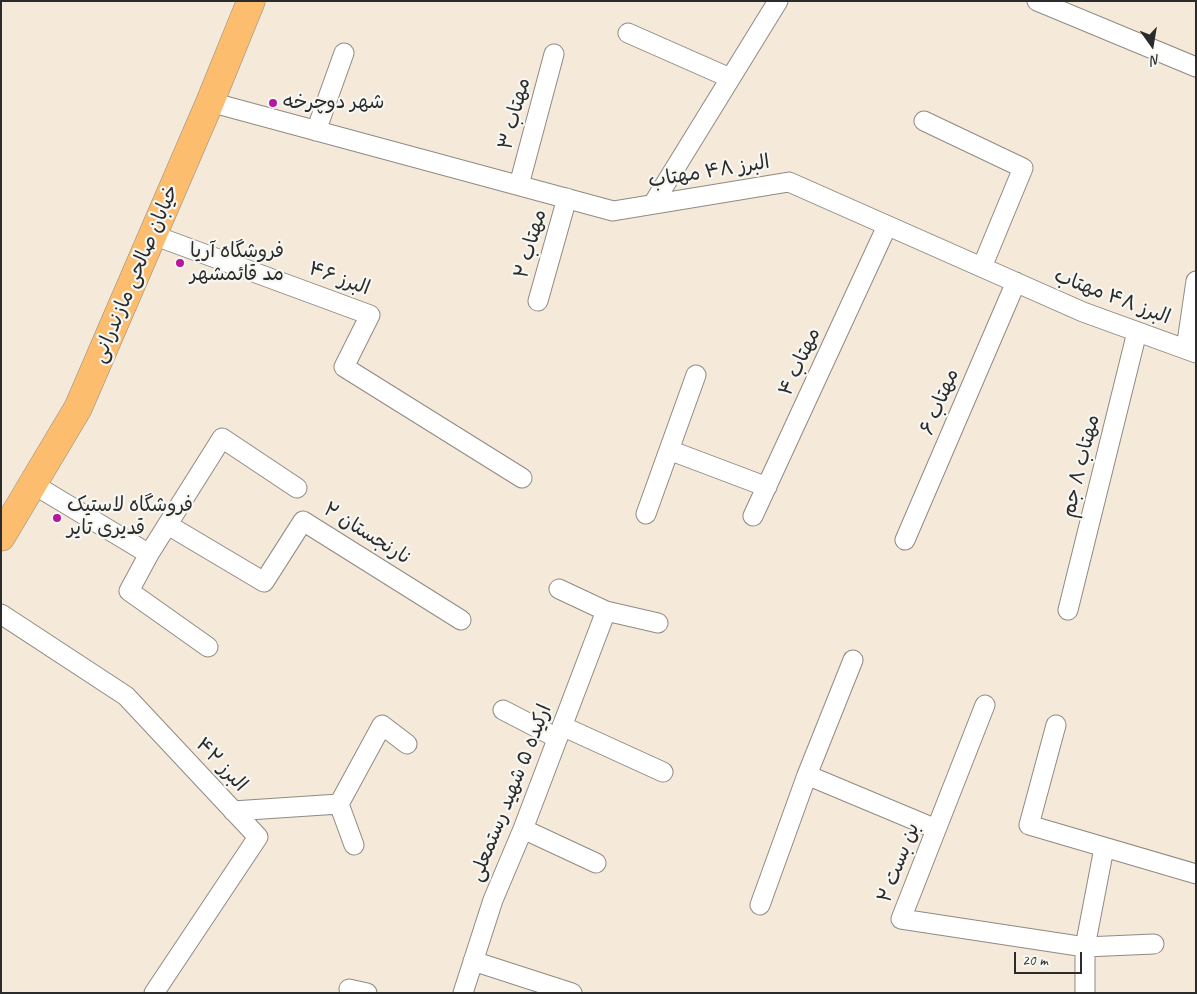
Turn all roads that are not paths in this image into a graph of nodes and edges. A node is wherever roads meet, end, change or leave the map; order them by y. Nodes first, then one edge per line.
1 (251, 1) edge
2 (778, 1) edge
3 (1037, 1) edge
4 (628, 33) dead end
5 (344, 53) dead end
6 (554, 54) dead end
7 (1196, 66) edge
8 (730, 78) junction
9 (210, 102) junction
10 (924, 121) dead end
11 (316, 131) junction
12 (519, 186) junction
13 (567, 198) junction
14 (653, 204) junction
15 (887, 226) junction
16 (153, 235) junction
17 (982, 267) junction
18 (1196, 281) edge
19 (1016, 282) junction
20 (538, 302) dead end
21 (1137, 332) junction
22 (1191, 351) edge
23 (696, 375) dead end
24 (669, 450) junction
25 (522, 478) dead end
26 (33, 484) junction
27 (767, 486) junction
28 (297, 488) dead end
29 (646, 514) dead end
30 (753, 516) dead end
31 (168, 525) junction
32 (1, 537) edge
33 (905, 540) dead end
34 (149, 554) junction
35 (559, 588) dead end
36 (1068, 610) dead end
37 (606, 611) junction
38 (1, 614) edge
39 (461, 620) dead end
40 (658, 623) dead end
41 (208, 647) dead end
42 (853, 660) dead end
43 (985, 705) dead end
44 (503, 710) dead end
45 (1056, 725) dead end
46 (560, 732) junction
47 (407, 744) dead end
48 (663, 772) dead end
49 (807, 776) junction
50 (339, 804) junction
51 (233, 811) junction
52 (523, 829) junction
53 (936, 829) junction
54 (354, 845) dead end
55 (1104, 848) junction
56 (596, 863) dead end
57 (1196, 874) edge
58 (760, 905) dead end
59 (1154, 944) dead end
60 (1084, 947) junction
61 (473, 961) junction
62 (349, 988) dead end
63 (154, 993) edge
64 (367, 993) edge
65 (463, 993) edge
66 (572, 993) edge
67 (1085, 993) edge

1 - 9 main road, خیابان صالحی مازندرانی
2 - 8 street
3 - 7 street
4 - 8 street
5 - 11 street
6 - 12 street, مهتاب ۳
8 - 14 street
9 - 11 street, البرز ۴۸ مهتاب
9 - 16 main road, خیابان صالحی مازندرانی
10 - 17 street
11 - 12 street, البرز ۴۸ مهتاب
12 - 13 street, البرز ۴۸ مهتاب
13 - 14 street, البرز ۴۸ مهتاب
13 - 20 street, مهتاب ۲
14 - 15 street, البرز ۴۸ مهتاب
15 - 17 street, البرز ۴۸ مهتاب
15 - 27 street, مهتاب ۴
16 - 25 street, البرز ۴۶
16 - 26 main road, خیابان صالحی مازندرانی
17 - 19 street, البرز ۴۸ مهتاب
18 - 22 street
19 - 21 street, البرز ۴۸ مهتاب
19 - 33 street, مهتاب ۶
21 - 22 street, البرز ۴۸ مهتاب
21 - 36 street, مهتاب ۸ جم
23 - 24 street
24 - 27 street
24 - 29 street
26 - 32 main road, خیابان صالحی مازندرانی
26 - 34 street
27 - 30 street, مهتاب ۴
28 - 31 street
31 - 34 street
31 - 39 street, نارنجستان ۲
34 - 41 street
35 - 37 street
37 - 40 street
37 - 46 street, ارکیده ۵ شهید رستمعلی
38 - 51 street, البرز ۴۲
42 - 49 street
43 - 53 street, بن بست ۲
44 - 46 street
45 - 55 street
46 - 48 street
46 - 52 street, ارکیده ۵ شهید رستمعلی
47 - 50 street
49 - 53 street
49 - 58 street
50 - 51 street
50 - 54 street
51 - 63 street, البرز ۴۲
52 - 56 street
52 - 61 street, ارکیده ۵ شهید رستمعلی
53 - 60 street, بن بست ۲
55 - 57 street
55 - 60 street
59 - 60 street
60 - 67 street
61 - 65 street, ارکیده ۵ شهید رستمعلی
61 - 66 street
62 - 64 street

